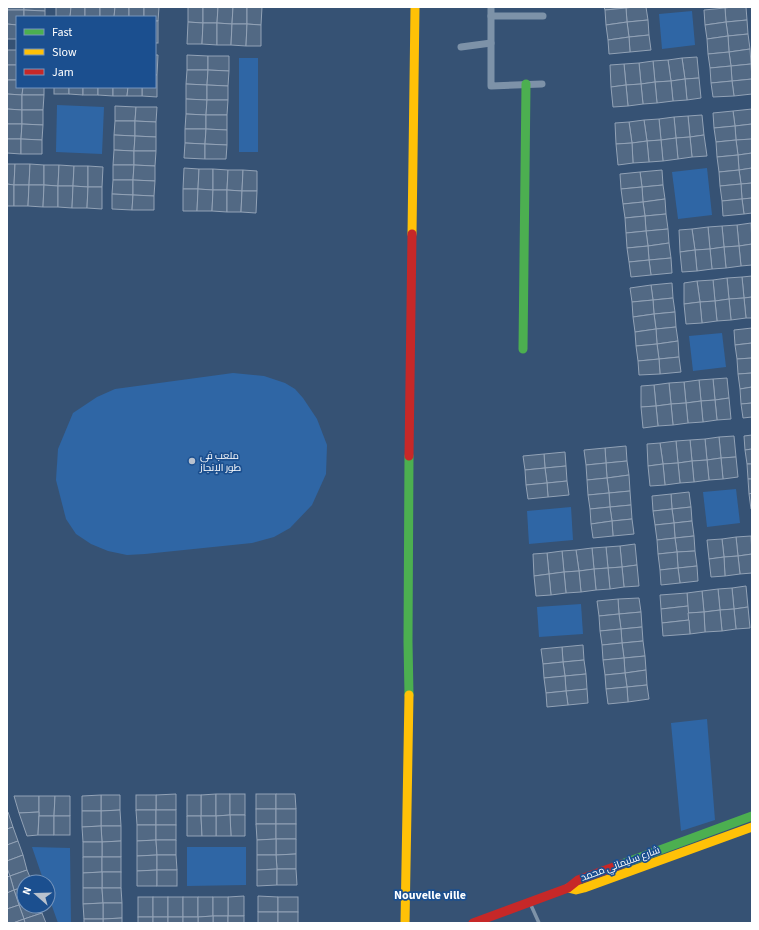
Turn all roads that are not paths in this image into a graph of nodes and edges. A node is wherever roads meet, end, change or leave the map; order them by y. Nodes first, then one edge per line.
1 (415, 7) edge
2 (492, 7) edge
3 (491, 16) junction
4 (543, 16) dead end
5 (491, 43) junction
6 (461, 46) dead end
7 (526, 84) junction
8 (542, 84) dead end
9 (523, 349) dead end
10 (752, 816) edge
11 (752, 827) edge
12 (568, 888) junction
13 (529, 902) junction
14 (405, 923) edge
15 (473, 923) edge
16 (539, 923) edge

1 - 14 street
2 - 3 street
3 - 4 street
3 - 5 street
5 - 6 street
5 - 7 street
7 - 8 street
7 - 9 street
10 - 12 street, شارع سليماني محمد
11 - 12 street, شارع سليماني محمد
12 - 13 street
13 - 15 street
13 - 16 lane

